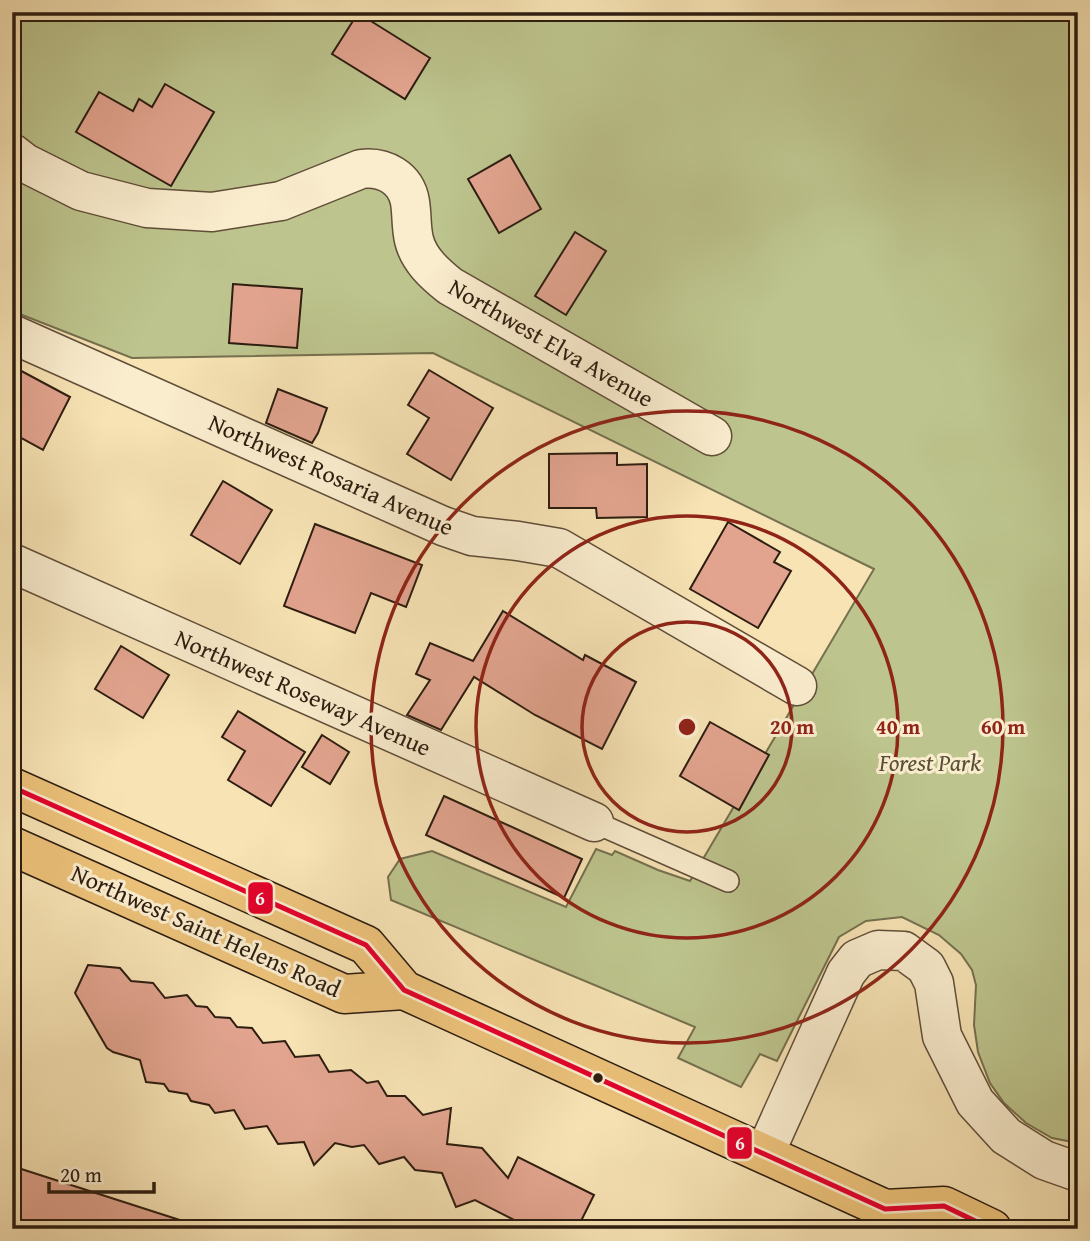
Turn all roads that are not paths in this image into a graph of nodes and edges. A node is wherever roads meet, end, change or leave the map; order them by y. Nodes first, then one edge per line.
1 (12, 153) edge
2 (12, 334) edge
3 (712, 436) dead end
4 (12, 562) edge
5 (797, 685) dead end
6 (12, 786) edge
7 (594, 822) joint
8 (12, 846) edge
9 (728, 881) dead end
10 (404, 990) junction
11 (765, 1153) junction
12 (1078, 1172) edge
13 (892, 1219) edge
14 (992, 1229) edge

1 - 3 street, Northwest Elva Avenue
2 - 5 street, Northwest Rosaria Avenue
4 - 7 street, Northwest Roseway Avenue
6 - 10 highway, Northwest Saint Helens Road
7 - 9 lane
8 - 10 highway, Northwest Saint Helens Road
10 - 11 highway, Northwest Saint Helens Road
11 - 12 street
11 - 13 highway, Northwest Saint Helens Road
13 - 14 highway, Northwest Saint Helens Road

